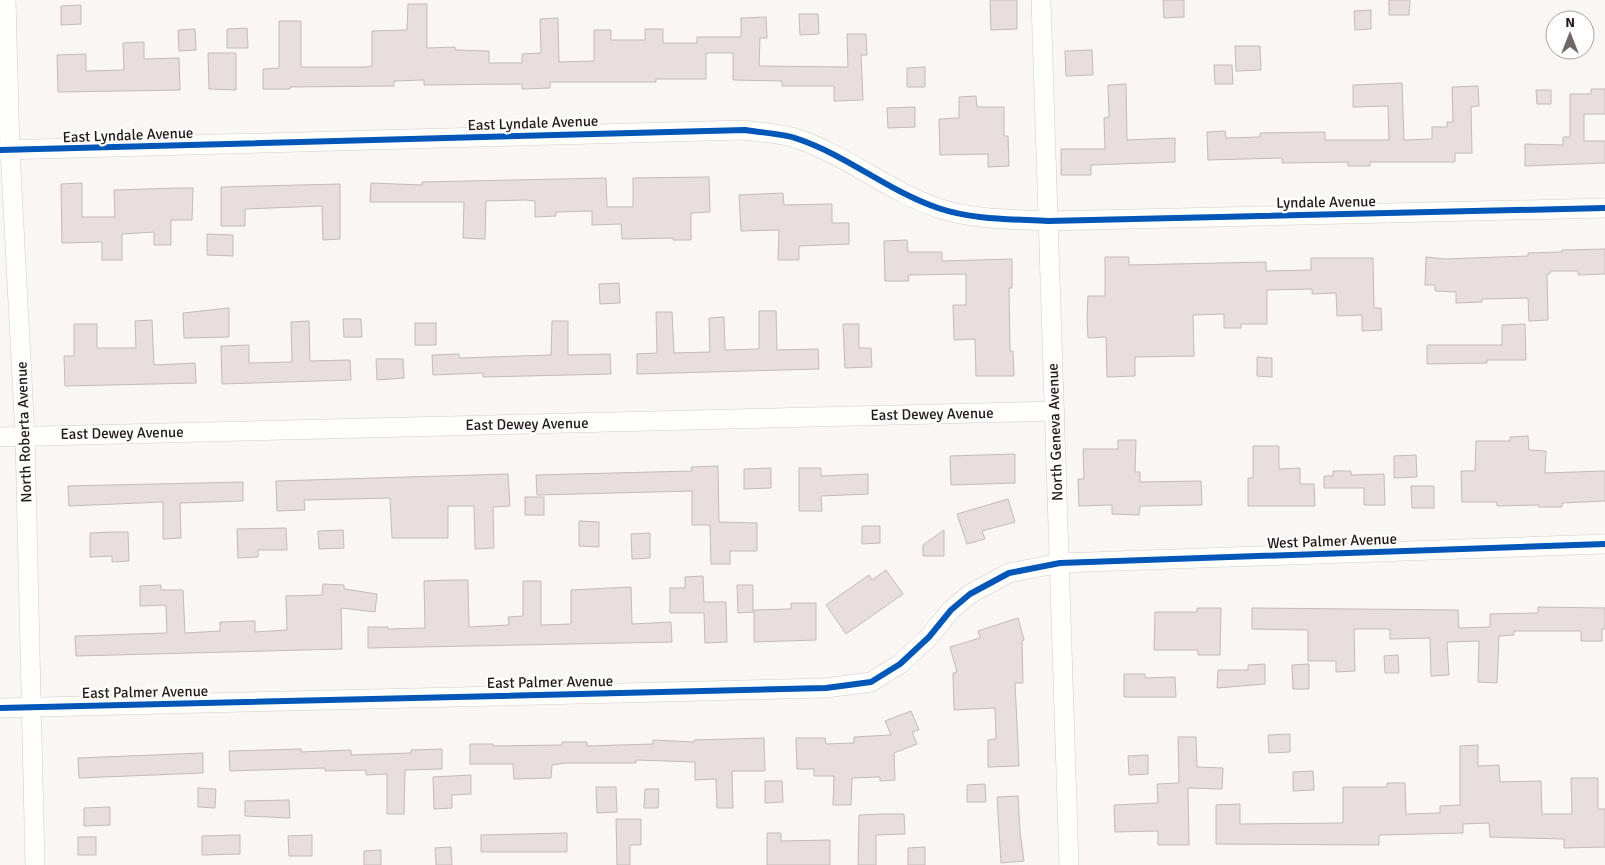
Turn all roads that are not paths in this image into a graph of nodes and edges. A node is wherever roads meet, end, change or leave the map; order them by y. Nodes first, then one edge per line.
1 (6, 0) edge
2 (1041, 0) edge
3 (5, 150) edge
4 (1605, 208) edge
5 (1048, 221) junction
6 (1055, 411) junction
7 (25, 436) junction
8 (0, 437) edge
9 (1605, 544) edge
10 (1060, 563) junction
11 (32, 707) junction
12 (0, 708) edge
13 (35, 865) edge
14 (1070, 865) edge

1 - 3 street, North Roberta Avenue
2 - 5 street, North Geneva Avenue
3 - 5 street, East Lyndale Avenue
3 - 7 street, North Roberta Avenue
4 - 5 street, Lyndale Avenue
5 - 6 street, North Geneva Avenue
6 - 7 street, East Dewey Avenue
6 - 10 street, North Geneva Avenue
7 - 8 street, East Dewey Avenue
7 - 11 street, North Roberta Avenue
9 - 10 street, West Palmer Avenue
10 - 11 street, East Palmer Avenue
10 - 14 street, North Geneva Avenue
11 - 12 street, East Palmer Avenue
11 - 13 street, North Roberta Avenue

